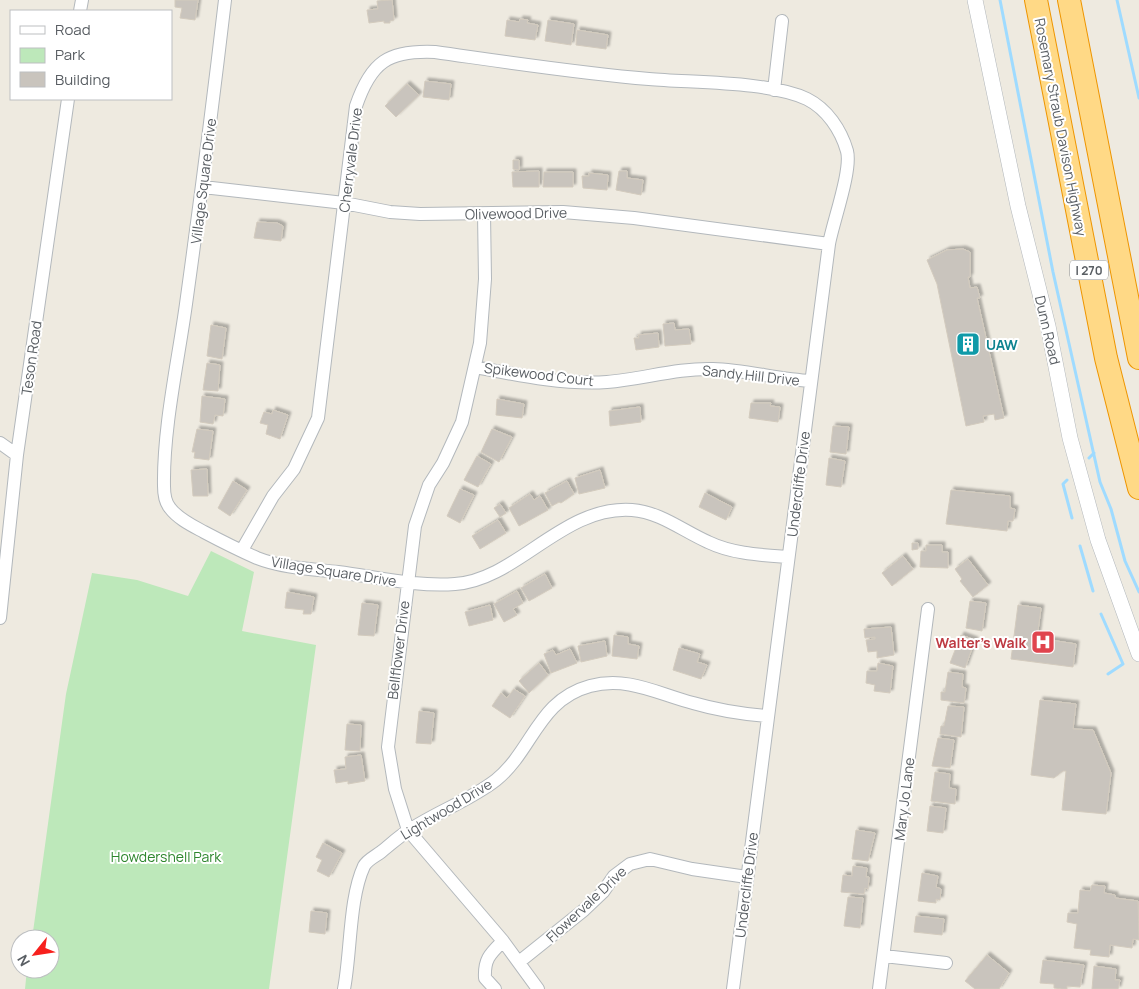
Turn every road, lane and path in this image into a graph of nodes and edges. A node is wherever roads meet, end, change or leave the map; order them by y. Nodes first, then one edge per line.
1 (225, 0) edge
2 (976, 0) edge
3 (1036, 0) edge
4 (1069, 0) edge
5 (782, 21) dead end
6 (774, 90) junction
7 (68, 100) edge
8 (203, 187) junction
9 (344, 203) junction
10 (484, 214) junction
11 (829, 244) junction
12 (1139, 358) edge
13 (475, 367) junction
14 (661, 373) joint
15 (811, 381) junction
16 (0, 443) edge
17 (17, 455) junction
18 (1139, 488) edge
19 (242, 550) junction
20 (788, 557) junction
21 (407, 582) junction
22 (2, 589) edge
23 (928, 609) dead end
24 (0, 618) edge
25 (1139, 654) edge
26 (767, 716) junction
27 (408, 830) junction
28 (747, 877) junction
29 (503, 941) junction
30 (884, 956) junction
31 (519, 962) junction
32 (946, 964) dead end
33 (534, 988) edge
34 (344, 989) edge
35 (495, 989) edge
36 (733, 989) edge
37 (879, 989) edge

1 - 8 street, Village Square Drive
2 - 25 street, Dunn Road
3 - 18 highway, Rosemary Straub Davison Highway / I 270
4 - 12 highway, I 270
5 - 6 street
6 - 9 street, Cherryvale Drive
6 - 11 street, Undercliffe Drive
7 - 17 street, Teson Road
8 - 9 street, Olivewood Drive
8 - 19 street, Village Square Drive
9 - 10 street, Olivewood Drive
9 - 19 street, Cherryvale Drive
10 - 11 street, Olivewood Drive
10 - 13 street, Bellflower Drive
11 - 15 street, Undercliffe Drive
13 - 14 street, Spikewood Court
13 - 21 street, Bellflower Drive
14 - 15 street, Sandy Hill Drive
15 - 20 street, Undercliffe Drive
16 - 17 street
17 - 22 street, Teson Road
19 - 21 street, Village Square Drive
20 - 21 street, Village Square Drive
20 - 26 street, Undercliffe Drive
21 - 27 street, Bellflower Drive
22 - 24 street, Teson Road
23 - 30 street, Mary Jo Lane
26 - 27 street, Lightwood Drive
26 - 28 street, Undercliffe Drive
27 - 29 street, Bellflower Drive
27 - 34 street, Lightwood Drive
28 - 31 street, Flowervale Drive
28 - 36 street, Undercliffe Drive
29 - 31 street, Bellflower Drive
29 - 35 street
30 - 32 street
30 - 37 street, Mary Jo Lane
31 - 33 street, Bellflower Drive

